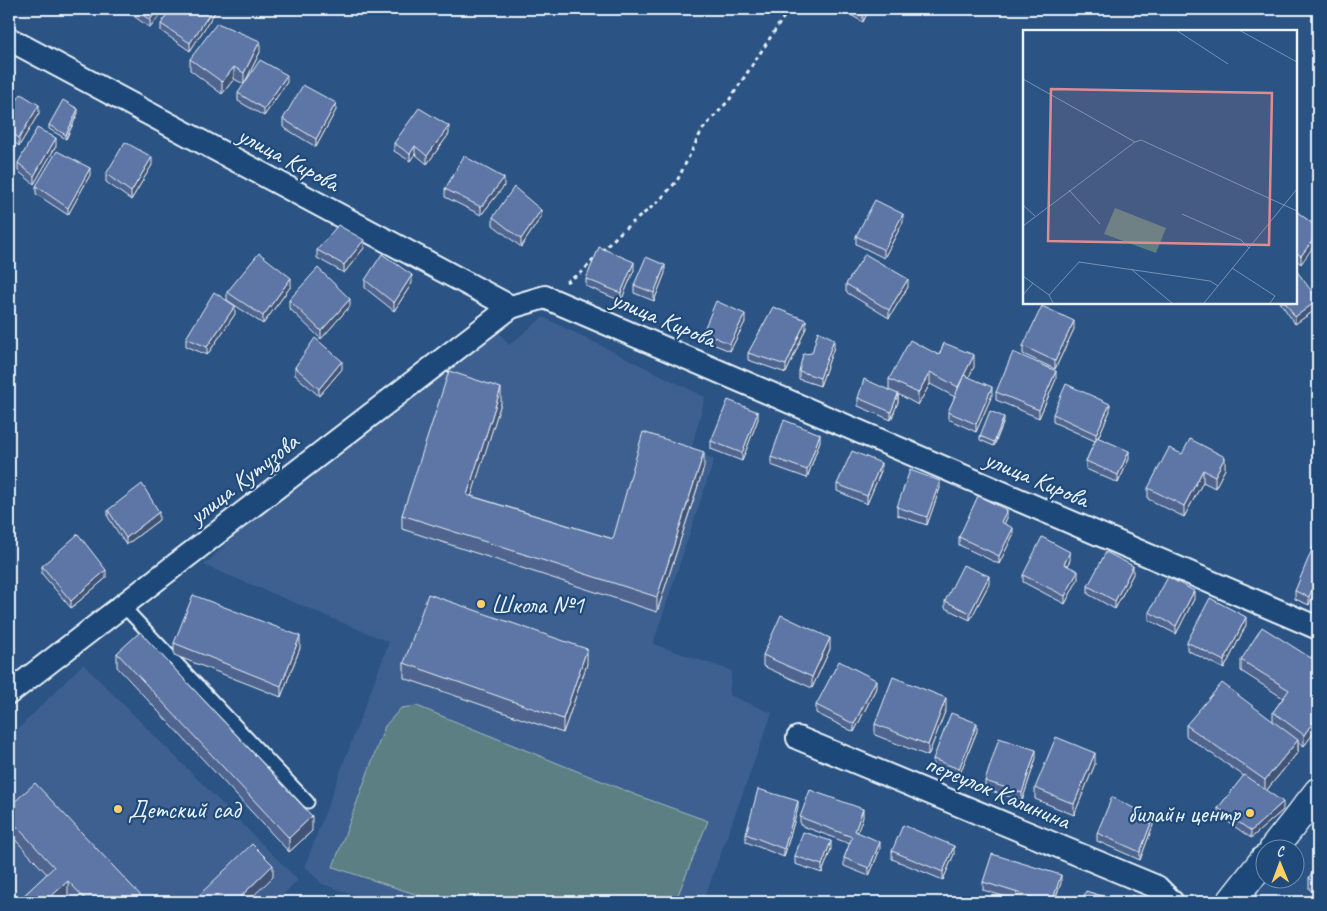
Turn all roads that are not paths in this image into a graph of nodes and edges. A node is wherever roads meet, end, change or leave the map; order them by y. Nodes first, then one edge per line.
1 (9, 39) edge
2 (511, 307) junction
3 (123, 606) junction
4 (1318, 628) edge
5 (9, 693) edge
6 (798, 738) dead end
7 (1318, 792) edge
8 (308, 802) dead end
9 (1282, 838) edge
10 (1254, 873) edge
11 (1172, 902) edge
12 (1231, 902) edge

1 - 2 street, улица Кирова
2 - 3 street, улица Кутузова
2 - 4 street, улица Кирова
3 - 5 street, улица Кутузова
3 - 8 lane
6 - 11 street, переулок Калинина
7 - 9 street
10 - 12 street

